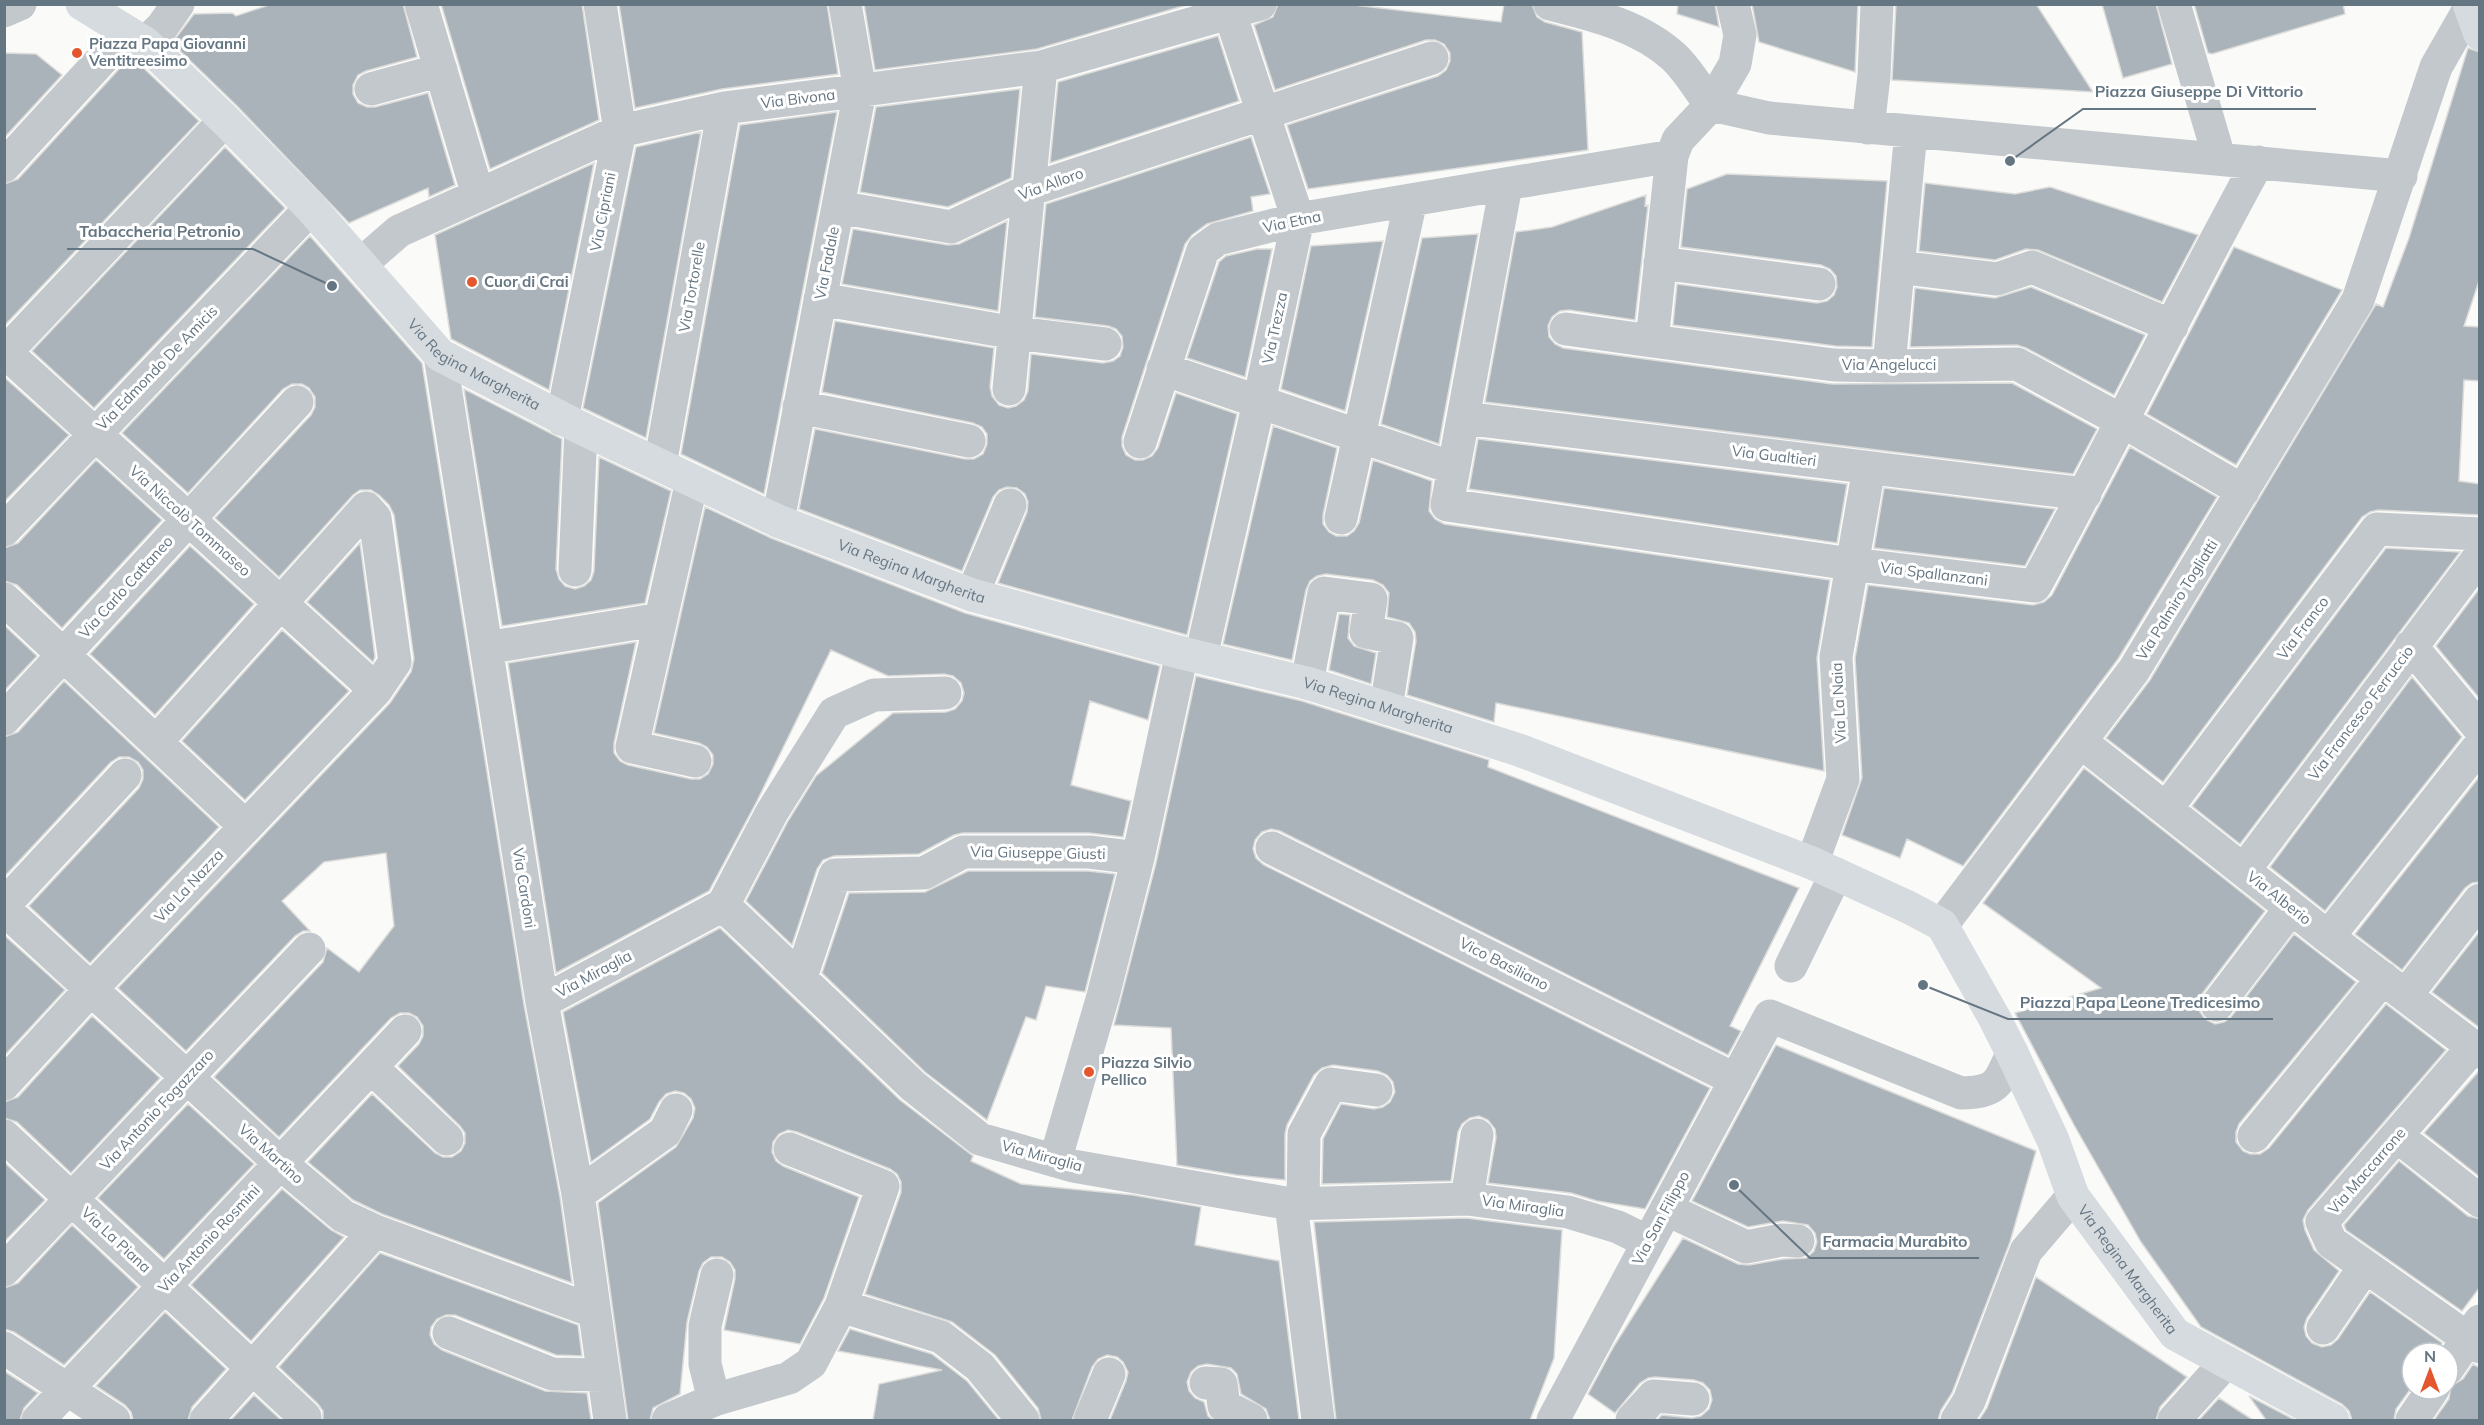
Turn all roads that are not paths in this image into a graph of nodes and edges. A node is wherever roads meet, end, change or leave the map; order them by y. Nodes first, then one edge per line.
1 (20, 4) edge
2 (82, 4) edge
3 (177, 4) edge
4 (421, 4) edge
5 (600, 4) edge
6 (845, 4) edge
7 (1550, 4) edge
8 (1877, 4) edge
9 (2174, 4) edge
10 (1239, 8) edge
11 (4, 11) edge
12 (2473, 13) edge
13 (1736, 20) edge
14 (136, 38) junction
15 (1432, 58) dead end
16 (1041, 67) junction
17 (441, 70) junction
18 (371, 89) dead end
19 (860, 92) junction
20 (1711, 105) junction
21 (724, 108) junction
22 (1262, 112) junction
23 (225, 120) junction
24 (1868, 128) junction
25 (620, 131) junction
26 (1911, 131) junction
27 (1672, 156) junction
28 (2219, 158) junction
29 (2258, 162) junction
30 (4, 166) edge
31 (2401, 176) junction
32 (1506, 185) junction
33 (1029, 190) junction
34 (478, 195) junction
35 (1411, 200) junction
36 (838, 207) junction
37 (311, 208) junction
38 (1298, 219) junction
39 (1660, 263) junction
40 (362, 264) junction
41 (1898, 267) junction
42 (1819, 284) dead end
43 (820, 299) junction
44 (2172, 326) junction
45 (1566, 329) dead end
46 (1015, 333) junction
47 (1652, 341) junction
48 (1106, 344) dead end
49 (5, 353) edge
50 (440, 355) junction
51 (1889, 366) junction
52 (1163, 369) junction
53 (1009, 389) dead end
54 (297, 402) dead end
55 (1259, 402) junction
56 (799, 407) junction
57 (1463, 418) junction
58 (2124, 422) junction
59 (572, 423) junction
60 (94, 434) junction
61 (1361, 436) junction
62 (969, 441) dead end
63 (1140, 442) dead end
64 (660, 465) junction
65 (1453, 468) junction
66 (1869, 468) junction
67 (692, 481) junction
68 (2243, 491) junction
69 (2085, 494) junction
70 (1010, 505) dead end
71 (1341, 518) dead end
72 (188, 519) junction
73 (778, 521) junction
74 (4, 530) edge
75 (2480, 534) edge
76 (2480, 556) edge
77 (1851, 564) junction
78 (575, 570) dead end
79 (972, 595) junction
80 (4, 599) edge
81 (280, 603) junction
82 (661, 619) junction
83 (2411, 646) junction
84 (486, 648) junction
85 (64, 655) junction
86 (1192, 655) junction
87 (1307, 683) junction
88 (375, 690) junction
89 (945, 693) dead end
90 (1386, 708) junction
91 (4, 719) edge
92 (2480, 729) edge
93 (156, 742) junction
94 (2081, 742) junction
95 (2480, 745) edge
96 (695, 761) dead end
97 (125, 775) dead end
98 (2166, 809) junction
99 (245, 826) junction
100 (1272, 849) dead end
101 (1138, 858) junction
102 (1824, 868) junction
103 (2244, 870) junction
104 (2480, 900) edge
105 (723, 905) junction
106 (4, 907) edge
107 (2291, 908) junction
108 (1942, 925) junction
109 (2328, 937) junction
110 (309, 949) dead end
111 (1791, 966) dead end
112 (801, 978) junction
113 (2395, 987) junction
114 (92, 988) junction
115 (542, 1002) junction
116 (2217, 1005) dead end
117 (405, 1031) dead end
118 (2476, 1049) edge
119 (2012, 1053) junction
120 (371, 1066) junction
121 (188, 1077) junction
122 (1736, 1080) junction
123 (4, 1084) edge
124 (1376, 1090) dead end
125 (676, 1110) dead end
126 (1477, 1135) dead end
127 (2253, 1136) dead end
128 (2397, 1136) junction
129 (4, 1137) edge
130 (447, 1139) dead end
131 (790, 1149) dead end
132 (1055, 1161) junction
133 (280, 1163) junction
134 (578, 1194) junction
135 (2073, 1196) junction
136 (72, 1199) junction
137 (1467, 1199) junction
138 (2480, 1201) edge
139 (1297, 1204) junction
140 (1666, 1209) junction
141 (375, 1231) junction
142 (1798, 1241) dead end
143 (1648, 1242) junction
144 (2365, 1266) junction
145 (4, 1270) edge
146 (717, 1275) dead end
147 (165, 1285) junction
148 (841, 1306) junction
149 (593, 1311) junction
150 (2323, 1328) dead end
151 (449, 1333) dead end
152 (2476, 1336) edge
153 (4, 1348) edge
154 (2460, 1354) edge
155 (2226, 1362) junction
156 (253, 1368) junction
157 (1108, 1374) dead end
158 (603, 1375) junction
159 (1206, 1383) dead end
160 (67, 1389) junction
161 (1693, 1399) dead end
162 (714, 1400) junction
163 (2425, 1401) edge
164 (305, 1417) dead end
165 (38, 1420) edge
166 (114, 1420) edge
167 (206, 1420) edge
168 (610, 1420) edge
169 (668, 1420) edge
170 (1023, 1420) edge
171 (1090, 1420) edge
172 (1251, 1420) edge
173 (1318, 1420) edge
174 (1553, 1420) edge
175 (1632, 1420) edge
176 (1957, 1420) edge
177 (2174, 1420) edge
178 (2333, 1420) edge
179 (2412, 1420) edge

1 - 11 street
2 - 14 street, Via Regina Margherita
3 - 14 street
4 - 17 street
5 - 25 street, Via Cipriani
6 - 19 street, Via Fadale
7 - 20 street
8 - 24 street
9 - 28 street
10 - 16 street, Via Bivona
10 - 22 street
12 - 31 street, Via Palmiro Togliatti
13 - 20 street
14 - 23 street, Via Regina Margherita
14 - 30 street
15 - 22 street, Via Alloro
16 - 19 street, Via Bivona
16 - 33 street
17 - 18 street
17 - 34 street
19 - 21 street, Via Bivona
19 - 36 street, Via Fadale
20 - 24 street
20 - 27 street
21 - 25 street, Via Bivona
21 - 64 street, Via Tortorelle
22 - 33 street, Via Alloro
22 - 38 street
23 - 37 street, Via Regina Margherita
23 - 49 street
24 - 26 street
25 - 34 street, Via Bivona
25 - 59 street, Via Cipriani
26 - 28 street
26 - 41 street
27 - 32 street, Via Etna
27 - 39 street
28 - 29 street
29 - 31 street
29 - 44 street, Via Spallanzani
31 - 68 street, Via Palmiro Togliatti
32 - 35 street, Via Etna
32 - 57 street
33 - 36 street, Via Alloro
33 - 46 street
34 - 40 street, Via Bivona
35 - 38 street, Via Etna
35 - 61 street
36 - 43 street, Via Fadale
37 - 40 street, Via Regina Margherita
37 - 60 street, Via Edmondo De Amicis
38 - 52 street, Via Etna
38 - 55 street, Via Trezza
39 - 42 street
39 - 47 street
40 - 50 street, Via Regina Margherita
41 - 44 street
41 - 51 street
43 - 46 street
43 - 56 street, Via Fadale
44 - 58 street, Via Spallanzani
45 - 47 street, Via Angelucci
46 - 48 street
46 - 53 street
47 - 51 street, Via Angelucci
49 - 60 street, Via Niccolò Tommaseo
50 - 59 street, Via Regina Margherita
50 - 84 street, Via Cardoni
51 - 58 street, Via Angelucci
52 - 55 street
52 - 63 street, Via Etna
54 - 72 street, Via Carlo Cattaneo
55 - 61 street
55 - 86 street, Via Trezza
56 - 62 street
56 - 73 street, Via Fadale
57 - 65 street
57 - 66 street, Via Gualtieri
58 - 68 street, Via Angelucci
58 - 69 street, Via Spallanzani
59 - 64 street, Via Regina Margherita
59 - 78 street, Via Cipriani
60 - 72 street, Via Niccolò Tommaseo
60 - 74 street, Via Edmondo De Amicis
61 - 65 street
61 - 71 street
64 - 67 street, Via Regina Margherita
65 - 77 street, Via Spallanzani
66 - 69 street, Via Gualtieri
66 - 77 street, Via La Naia
67 - 73 street, Via Regina Margherita
67 - 82 street
68 - 94 street, Via Palmiro Togliatti
69 - 77 street, Via Spallanzani
70 - 79 street
72 - 81 street, Via Niccolò Tommaseo
72 - 85 street, Via Carlo Cattaneo
73 - 79 street, Via Regina Margherita
75 - 98 street, Via Franco
76 - 83 street, Via Francesco Ferruccio
77 - 102 street, Via La Naia
79 - 86 street, Via Regina Margherita
80 - 85 street
81 - 88 street, Via Niccolò Tommaseo
81 - 88 street, Via La Nazza
81 - 93 street
82 - 84 street
82 - 96 street
83 - 92 street
83 - 103 street, Via Francesco Ferruccio
84 - 115 street, Via Cardoni
85 - 91 street, Via Carlo Cattaneo
85 - 93 street
86 - 87 street, Via Regina Margherita
86 - 101 street, Via Trezza
87 - 90 street, Via Regina Margherita
87 - 90 street
88 - 99 street, Via La Nazza
89 - 105 street
90 - 102 street, Via Regina Margherita
93 - 99 street
94 - 98 street, Via Alberio
94 - 108 street, Via Palmiro Togliatti
95 - 109 street
97 - 106 street
98 - 103 street, Via Alberio
99 - 114 street, Via La Nazza
100 - 122 street, Vico Basiliano
101 - 112 street, Via Giuseppe Giusti
101 - 132 street, Via Trezza
102 - 108 street, Via Regina Margherita
102 - 111 street, Via La Naia
103 - 107 street, Via Alberio
104 - 113 street
105 - 112 street, Via Miraglia
105 - 115 street, Via Miraglia
106 - 114 street, Via Martino
107 - 109 street, Via Alberio
107 - 116 street
108 - 119 street, Via Regina Margherita
109 - 113 street, Via Alberio
110 - 121 street, Via Antonio Fogazzaro
112 - 132 street, Via Miraglia
113 - 118 street, Via Alberio
113 - 127 street
114 - 121 street, Via Martino
114 - 123 street, Via La Nazza
115 - 134 street, Via Cardoni
117 - 120 street, Via Antonio Rosmini
118 - 128 street, Via Maccarrone
119 - 122 street, Via San Filippo
119 - 135 street, Via Regina Margherita
120 - 130 street
120 - 133 street, Via Antonio Rosmini
121 - 133 street, Via Martino
121 - 136 street, Via Antonio Fogazzaro
122 - 140 street, Via San Filippo
124 - 139 street
125 - 134 street
126 - 137 street
128 - 138 street
128 - 144 street, Via Maccarrone
129 - 136 street, Via La Piana
131 - 148 street
132 - 139 street, Via Miraglia
133 - 141 street, Via Martino
133 - 147 street, Via Antonio Rosmini
134 - 149 street, Via Cardoni
135 - 155 street, Via Regina Margherita
135 - 176 street
136 - 145 street, Via Antonio Fogazzaro
136 - 147 street, Via La Piana
137 - 139 street, Via Miraglia
137 - 143 street, Via Miraglia
139 - 173 street
140 - 142 street
140 - 143 street, Via San Filippo
141 - 149 street, Via Martino
141 - 156 street
143 - 174 street, Via San Filippo
144 - 150 street
144 - 152 street, Via Maccarrone
146 - 162 street
147 - 156 street, Via La Piana
147 - 160 street, Via Antonio Rosmini
148 - 162 street
148 - 170 street
149 - 158 street, Via Cardoni
151 - 158 street
152 - 154 street
153 - 160 street
155 - 177 street
155 - 178 street, Via Regina Margherita
156 - 164 street, Via La Piana
156 - 167 street
157 - 171 street
158 - 168 street, Via Cardoni
159 - 172 street
160 - 165 street, Via Antonio Rosmini
160 - 166 street
161 - 175 street
162 - 169 street
163 - 179 street

